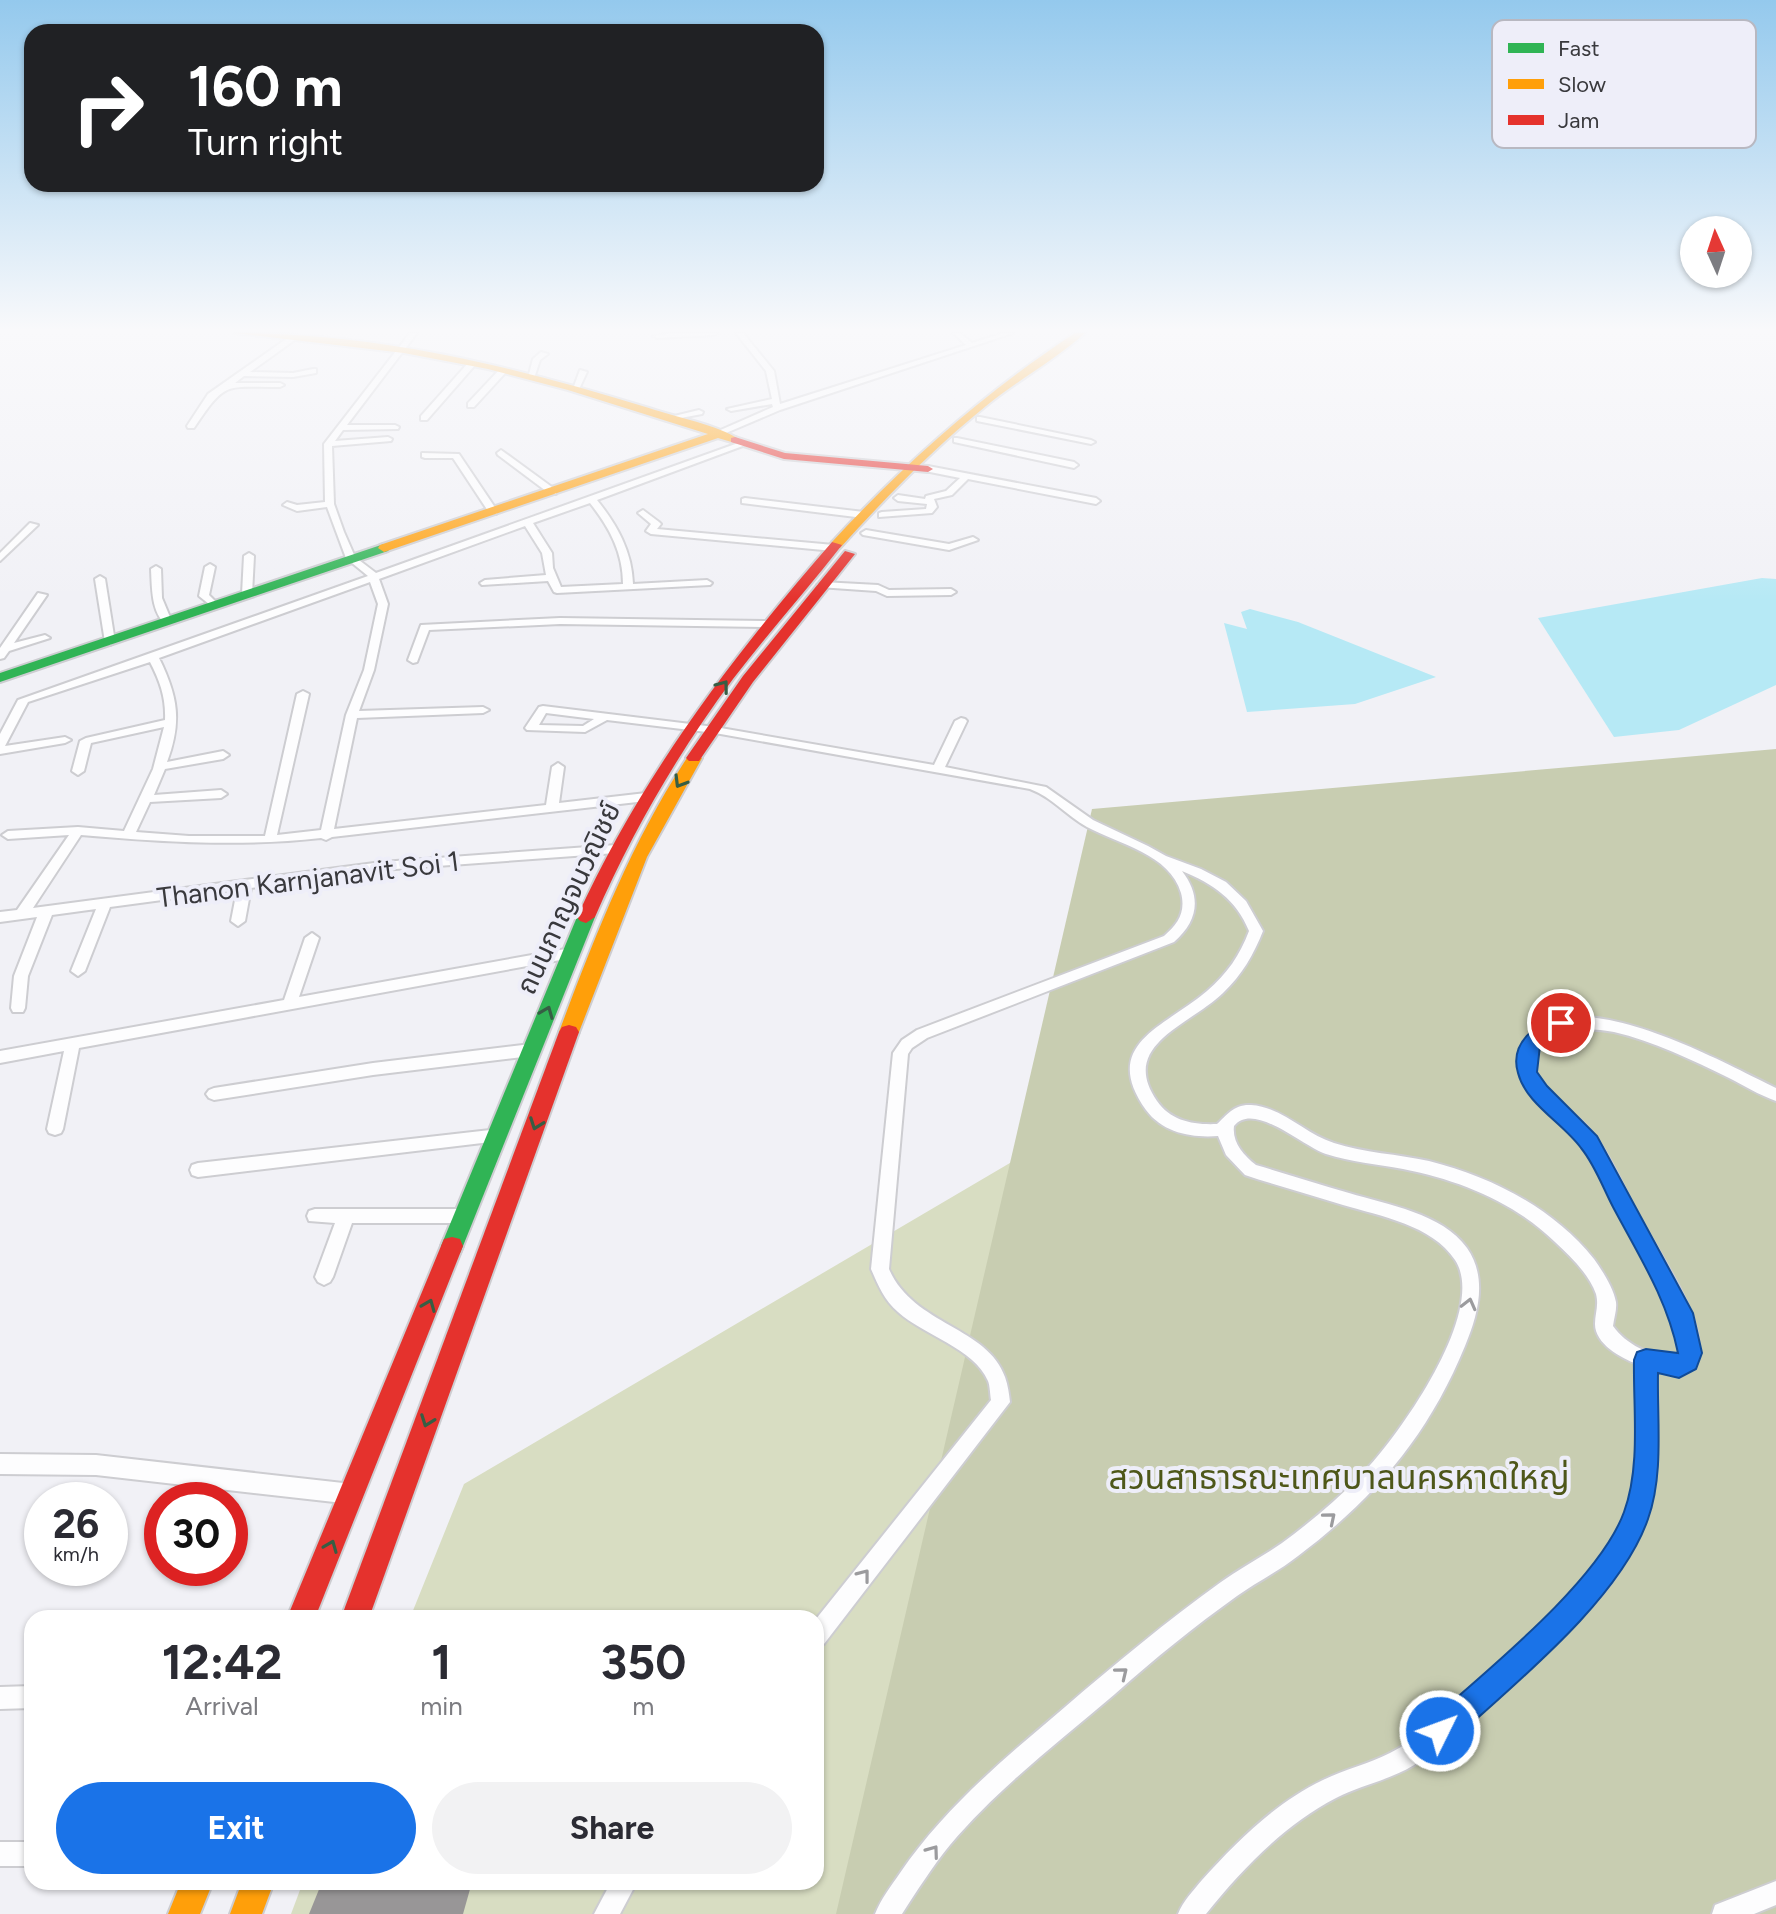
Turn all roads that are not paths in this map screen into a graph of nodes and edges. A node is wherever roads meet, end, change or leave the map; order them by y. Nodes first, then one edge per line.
1 (193, 422) edge
2 (345, 422) edge
3 (683, 422) edge
4 (742, 422) edge
5 (965, 422) edge
6 (976, 422) edge
7 (996, 422) edge
8 (191, 426) dead end
9 (395, 427) dead end
10 (340, 428) junction
11 (719, 434) junction
12 (388, 439) dead end
13 (957, 440) junction
14 (1091, 442) dead end
15 (328, 444) junction
16 (744, 444) junction
17 (501, 453) dead end
18 (425, 455) dead end
19 (1074, 465) dead end
20 (920, 469) junction
21 (965, 477) junction
22 (553, 492) junction
23 (591, 498) junction
24 (898, 498) junction
25 (745, 501) dead end
26 (1096, 501) dead end
27 (930, 502) junction
28 (330, 504) junction
29 (287, 505) dead end
30 (493, 512) junction
31 (643, 513) dead end
32 (871, 521) junction
33 (528, 523) junction
34 (33, 525) dead end
35 (973, 540) dead end
36 (834, 548) junction
37 (249, 556) dead end
38 (0, 558) edge
39 (351, 558) junction
40 (210, 567) dead end
41 (156, 569) dead end
42 (373, 576) junction
43 (551, 578) junction
44 (100, 579) dead end
45 (485, 583) dead end
46 (707, 583) dead end
47 (822, 585) junction
48 (628, 588) junction
49 (951, 592) dead end
50 (247, 594) junction
51 (42, 595) dead end
52 (214, 605) junction
53 (167, 622) junction
54 (779, 625) junction
55 (45, 638) dead end
56 (110, 642) junction
57 (2, 653) edge
58 (153, 657) junction
59 (413, 660) dead end
60 (0, 678) edge
61 (303, 694) dead end
62 (483, 710) dead end
63 (352, 715) junction
64 (604, 717) junction
65 (961, 721) dead end
66 (171, 722) junction
67 (690, 729) junction
68 (715, 730) junction
69 (65, 740) dead end
70 (0, 747) edge
71 (223, 755) dead end
72 (159, 767) junction
73 (558, 767) dead end
74 (939, 768) junction
75 (78, 771) dead end
76 (221, 794) dead end
77 (646, 797) junction
78 (145, 799) junction
79 (552, 806) junction
80 (78, 831) junction
81 (8, 835) dead end
82 (128, 835) junction
83 (326, 836) junction
84 (270, 840) junction
85 (616, 849) junction
86 (1157, 856) junction
87 (245, 884) junction
88 (105, 903) junction
89 (46, 912) junction
90 (21, 915) junction
91 (0, 917) edge
92 (238, 921) dead end
93 (312, 938) dead end
94 (571, 953) junction
95 (78, 971) dead end
96 (290, 1003) junction
97 (18, 1008) dead end
98 (73, 1043) junction
99 (531, 1050) junction
100 (0, 1057) edge
101 (214, 1094) dead end
102 (1776, 1095) edge
103 (55, 1129) dead end
104 (1227, 1129) junction
105 (499, 1135) junction
106 (198, 1170) dead end
107 (315, 1216) dead end
108 (346, 1216) junction
109 (465, 1216) junction
110 (324, 1277) dead end
111 (1646, 1360) junction
112 (0, 1464) edge
113 (352, 1494) junction
114 (304, 1610) edge
115 (358, 1610) edge
116 (824, 1626) edge
117 (24, 1697) edge
118 (0, 1698) edge
119 (0, 1854) edge
120 (24, 1854) edge
121 (194, 1890) edge
122 (255, 1890) edge
123 (620, 1890) edge
124 (1776, 1893) edge
125 (184, 1914) edge
126 (246, 1914) edge
127 (606, 1914) edge
128 (887, 1914) edge
129 (1190, 1914) edge
130 (1724, 1914) edge

1 - 8 street
2 - 10 street
3 - 11 main road
4 - 11 street
5 - 20 main road, ถนนกาญจนวณิชย์
6 - 13 main road, ถนนกาญจนวณิชย์
7 - 14 street
9 - 10 street
10 - 15 street
11 - 16 main road
11 - 22 main road
12 - 15 street
13 - 19 street
13 - 20 main road, ถนนกาญจนวณิชย์
15 - 28 street
16 - 20 main road
16 - 23 street
17 - 22 street
18 - 30 street
20 - 21 street
20 - 24 main road, ถนนกาญจนวณิชย์
20 - 32 main road, ถนนกาญจนวณิชย์
21 - 26 street
21 - 27 street
22 - 30 main road
23 - 33 street
23 - 48 street
24 - 27 street
24 - 32 main road, ถนนกาญจนวณิชย์
25 - 32 street
27 - 32 street
28 - 29 street
28 - 39 street
30 - 39 main road
31 - 36 street
32 - 35 street
32 - 36 main road, ถนนกาญจนวณิชย์
32 - 47 main road, ถนนกาญจนวณิชย์
33 - 42 street
33 - 43 street
34 - 38 street
36 - 54 main road, ถนนกาญจนวณิชย์
37 - 50 street
39 - 42 street
39 - 50 main road
40 - 52 street
41 - 53 street
42 - 58 street
42 - 63 street
43 - 45 street
43 - 48 street
44 - 56 street
46 - 48 street
47 - 49 street
47 - 54 main road, ถนนกาญจนวณิชย์
50 - 52 main road
51 - 57 street
52 - 53 main road
53 - 56 main road
54 - 59 street
67 -> 54 main road, ถนนกาญจนวณิชย์
54 - 68 main road, ถนนกาญจนวณิชย์
55 - 57 street
56 - 60 main road
58 - 66 street
58 - 70 street
61 - 84 street
62 - 63 street
63 - 83 street
64 - 64 street
64 - 67 street
65 - 74 street
66 - 72 street
66 - 75 street
67 - 68 street
67 - 77 main road, ถนนกาญจนวณิชย์
68 - 74 street
68 -> 115 main road, ถนนกาญจนวณิชย์
69 - 70 street
71 - 72 street
72 - 78 street
73 - 79 street
74 - 86 street
76 - 78 street
77 - 79 street
77 - 85 main road, ถนนกาญจนวณิชย์
78 - 82 street
79 - 83 street
80 - 81 street
80 - 82 street
80 - 90 street
82 - 84 street
83 - 84 street
85 - 87 street, Thanon Karnjanavit Soi 1
85 - 94 main road, ถนนกาญจนวณิชย์
86 - 104 street
116 -> 86 street
87 - 88 street, Thanon Karnjanavit Soi 1
87 - 92 street
88 - 89 street, Thanon Karnjanavit Soi 1
88 - 95 street
89 - 90 street, Thanon Karnjanavit Soi 1
89 - 97 street
90 - 91 street, Thanon Karnjanavit Soi 1
93 - 96 street
94 - 96 street
99 -> 94 main road, ถนนกาญจนวณิชย์
96 - 98 street
98 - 100 street
98 - 103 street
99 - 101 street
99 - 105 main road, ถนนกาญจนวณิชย์
102 - 111 street
104 - 111 street
128 -> 104 street
105 - 106 street
105 - 109 main road, ถนนกาญจนวณิชย์
107 - 108 street
108 - 109 street
108 - 110 street
113 -> 109 main road, ถนนกาญจนวณิชย์
111 - 129 street
112 - 113 street
114 -> 113 main road, ถนนกาญจนวณิชย์
117 - 118 street
119 - 120 street
121 - 125 main road
122 - 126 main road
123 - 127 street
124 - 130 street

